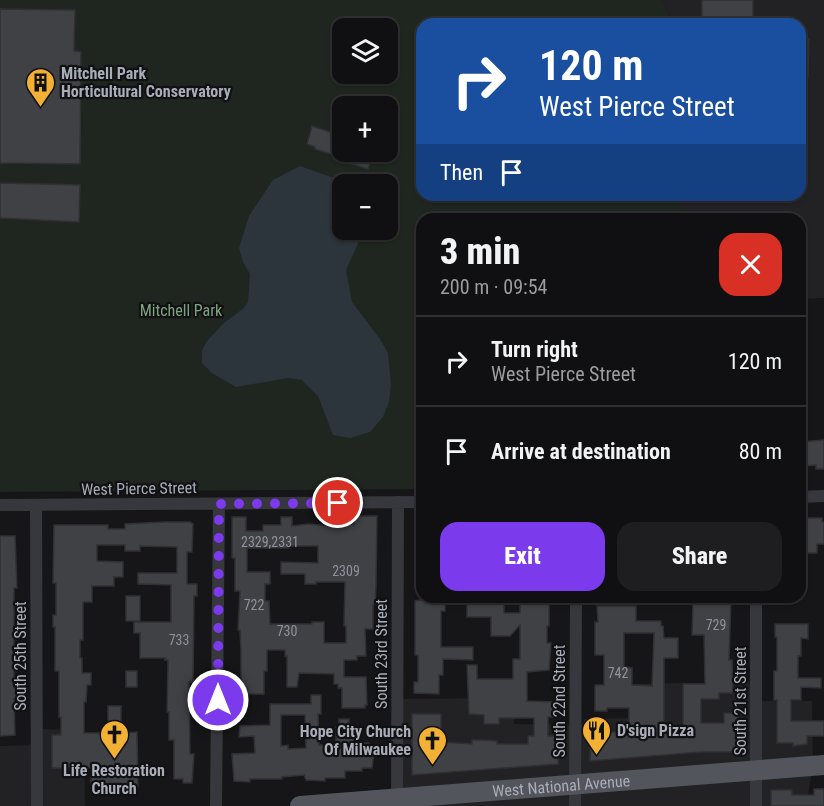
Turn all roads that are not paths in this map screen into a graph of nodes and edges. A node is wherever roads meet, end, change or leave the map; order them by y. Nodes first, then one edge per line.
1 (806, 496) edge
2 (824, 496) edge
3 (398, 502) junction
4 (416, 502) edge
5 (219, 504) junction
6 (0, 505) edge
7 (36, 505) junction
8 (576, 603) edge
9 (756, 603) edge
10 (824, 765) edge
11 (756, 771) junction
12 (575, 784) junction
13 (397, 802) edge
14 (36, 806) edge
15 (216, 806) edge
16 (300, 806) edge
17 (575, 806) edge
18 (756, 806) edge

1 - 2 street
3 - 4 street, West Pierce Street
3 - 5 street, West Pierce Street
3 - 13 street, South 23rd Street
5 - 7 street, West Pierce Street
5 - 15 street
6 - 7 street, West Pierce Street
7 - 14 street, South 25th Street
8 - 12 street, South 22nd Street
9 - 11 street, South 21st Street
10 - 11 main road, West National Avenue
11 - 12 main road, West National Avenue
11 - 18 street, South 21st Street
12 - 13 main road, West National Avenue
12 - 17 street, South 22nd Street
13 - 16 main road, West National Avenue

